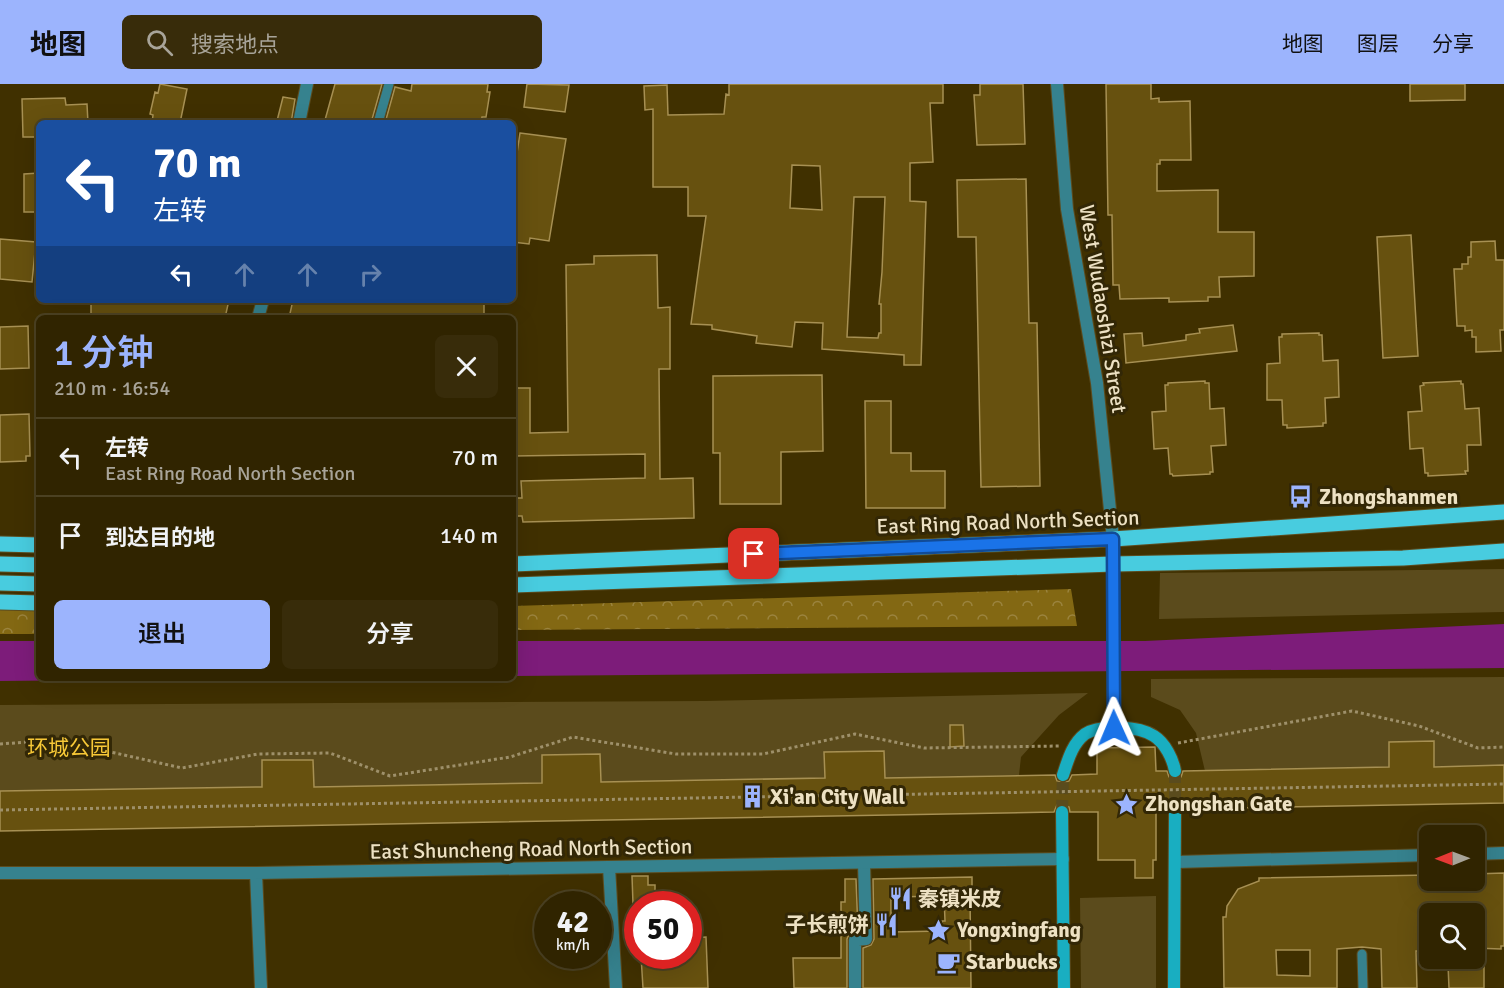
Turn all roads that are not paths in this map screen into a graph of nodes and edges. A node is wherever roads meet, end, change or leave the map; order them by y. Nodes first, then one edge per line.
1 (307, 84) edge
2 (389, 84) edge
3 (1057, 84) edge
4 (300, 120) edge
5 (379, 120) edge
6 (1504, 512) edge
7 (1113, 539) junction
8 (0, 544) edge
9 (36, 545) edge
10 (1504, 551) edge
11 (0, 564) edge
12 (516, 564) edge
13 (1113, 564) junction
14 (36, 565) edge
15 (0, 583) edge
16 (36, 584) edge
17 (516, 585) edge
18 (0, 603) edge
19 (36, 603) edge
20 (1114, 728) junction
21 (1175, 771) tunnel mouth
22 (1063, 775) tunnel mouth
23 (1175, 809) tunnel mouth
24 (1062, 812) tunnel mouth
25 (1504, 853) edge
26 (1485, 854) edge
27 (1419, 855) edge
28 (1063, 859) junction
29 (864, 862) junction
30 (1176, 862) junction
31 (609, 867) junction
32 (0, 873) edge
33 (256, 873) junction
34 (1362, 954) dead end
35 (261, 988) edge
36 (616, 988) edge
37 (855, 988) edge
38 (1064, 988) edge
39 (1174, 988) edge
40 (1362, 988) edge

1 - 4 street
2 - 5 lane
3 - 7 street, West Wudaoshizi Street
6 - 7 main road, East Ring Road North Section
7 - 12 main road, East Ring Road North Section
7 - 13 main road
8 - 9 main road
10 - 13 main road
11 - 14 main road
13 - 17 main road
13 - 20 main road
15 - 16 main road
18 - 19 main road
20 - 21 main road
20 - 22 main road
23 - 30 main road
24 - 28 main road
25 - 26 street
27 - 30 street
28 - 29 street, East Shuncheng Road North Section
28 - 38 main road
29 - 31 street, East Shuncheng Road North Section
29 - 37 street
30 - 39 main road
31 - 33 street, East Shuncheng Road North Section
31 - 36 street
32 - 33 street, East Shuncheng Road North Section
33 - 35 street
34 - 40 lane

